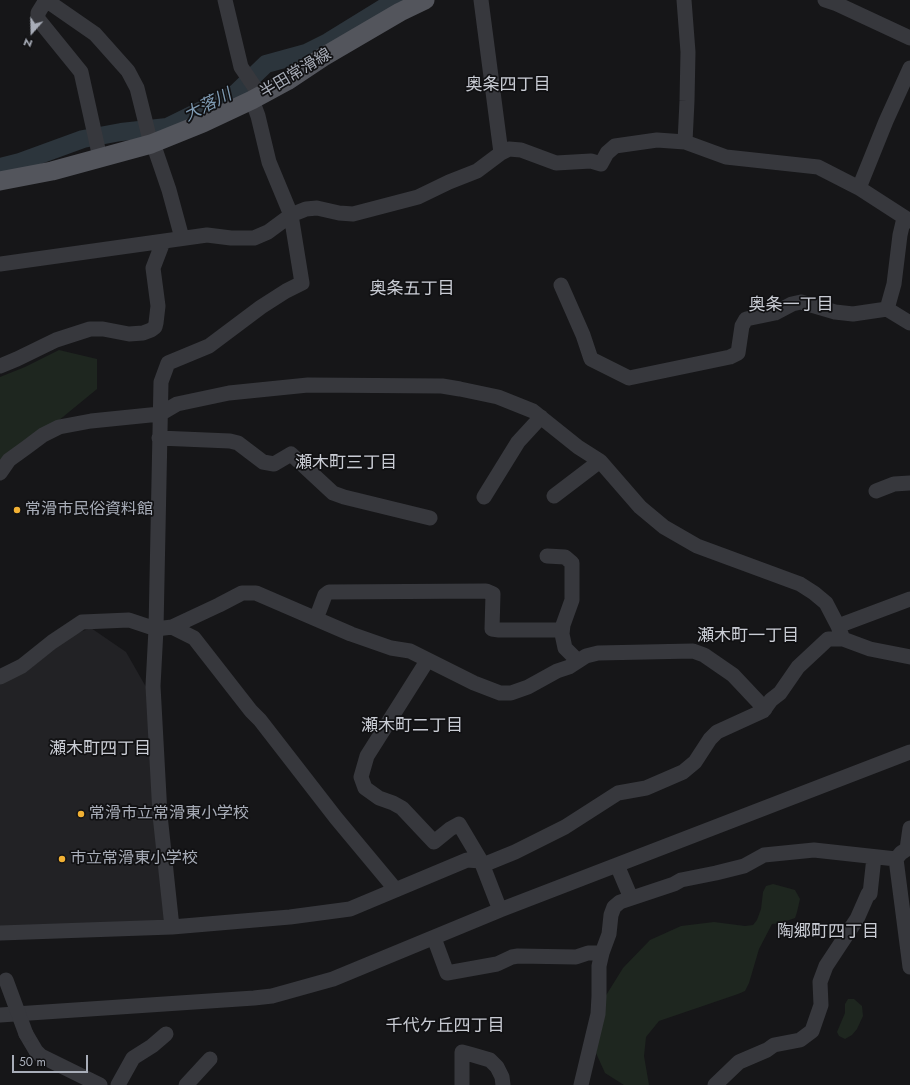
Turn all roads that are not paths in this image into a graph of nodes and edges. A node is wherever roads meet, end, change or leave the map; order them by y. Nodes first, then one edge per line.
1 (46, 0) edge
2 (225, 0) edge
3 (425, 0) edge
4 (481, 0) edge
5 (684, 0) edge
6 (825, 0) edge
7 (910, 38) edge
8 (910, 68) edge
9 (251, 87) junction
10 (148, 133) junction
11 (685, 142) junction
12 (98, 146) junction
13 (501, 153) junction
14 (0, 181) edge
15 (859, 188) junction
16 (291, 215) junction
17 (907, 220) edge
18 (182, 238) junction
19 (163, 242) junction
20 (0, 264) edge
21 (561, 285) dead end
22 (887, 309) junction
23 (910, 323) edge
24 (0, 366) edge
25 (160, 414) junction
26 (541, 417) junction
27 (159, 438) junction
28 (600, 462) junction
29 (0, 473) edge
30 (910, 483) edge
31 (876, 491) dead end
32 (554, 496) dead end
33 (484, 497) dead end
34 (430, 518) dead end
35 (547, 556) dead end
36 (910, 599) edge
37 (316, 619) junction
38 (172, 627) junction
39 (156, 629) junction
40 (562, 630) junction
41 (840, 632) junction
42 (910, 657) edge
43 (427, 661) junction
44 (578, 661) junction
45 (0, 677) edge
46 (765, 709) junction
47 (910, 752) edge
48 (910, 828) edge
49 (874, 857) junction
50 (896, 859) junction
51 (482, 863) junction
52 (617, 865) junction
53 (396, 890) junction
54 (631, 898) junction
55 (500, 910) junction
56 (172, 927) junction
57 (0, 932) edge
58 (434, 938) junction
59 (602, 953) junction
60 (910, 967) edge
61 (3, 976) edge
62 (0, 1015) edge
63 (166, 1034) dead end
64 (210, 1059) dead end
65 (71, 1078) edge
66 (100, 1085) edge
67 (118, 1085) edge
68 (186, 1085) edge
69 (462, 1085) edge
70 (504, 1085) edge
71 (582, 1085) edge
72 (715, 1085) edge

1 - 10 street
1 - 12 street
2 - 9 street
3 - 9 main road, 半田常滑線
4 - 13 street
5 - 11 street
6 - 7 street
8 - 15 street
9 - 10 main road, 半田常滑線
9 - 16 street
10 - 12 main road, 半田常滑線
10 - 18 street
11 - 13 street
11 - 15 street
12 - 14 main road, 半田常滑線
13 - 16 street
15 - 17 street
16 - 18 street
16 - 25 street
17 - 22 street
18 - 19 street
19 - 20 street
19 - 24 street
21 - 22 street
22 - 23 street
25 - 26 street
25 - 27 street
25 - 29 street
26 - 28 street
26 - 33 street
27 - 34 street
27 - 39 street
28 - 32 street
28 - 41 street
30 - 31 street
35 - 40 street
36 - 41 street
37 - 38 street
37 - 40 street
37 - 43 street
38 - 39 street
38 - 53 street
39 - 45 street
39 - 56 street
40 - 44 street
41 - 42 street
41 - 46 street
43 - 44 street
43 - 51 street
44 - 46 street
46 - 51 street
47 - 52 street
48 - 50 street
49 - 50 street
49 - 54 street
49 - 72 street
50 - 60 street
51 - 53 street
51 - 55 street
52 - 54 street
52 - 55 street
53 - 56 street
54 - 59 street
55 - 58 street
56 - 57 street
58 - 59 street
58 - 62 street
59 - 71 street
61 - 65 street, bridge
63 - 67 street
64 - 68 street
65 - 66 street
69 - 70 street

